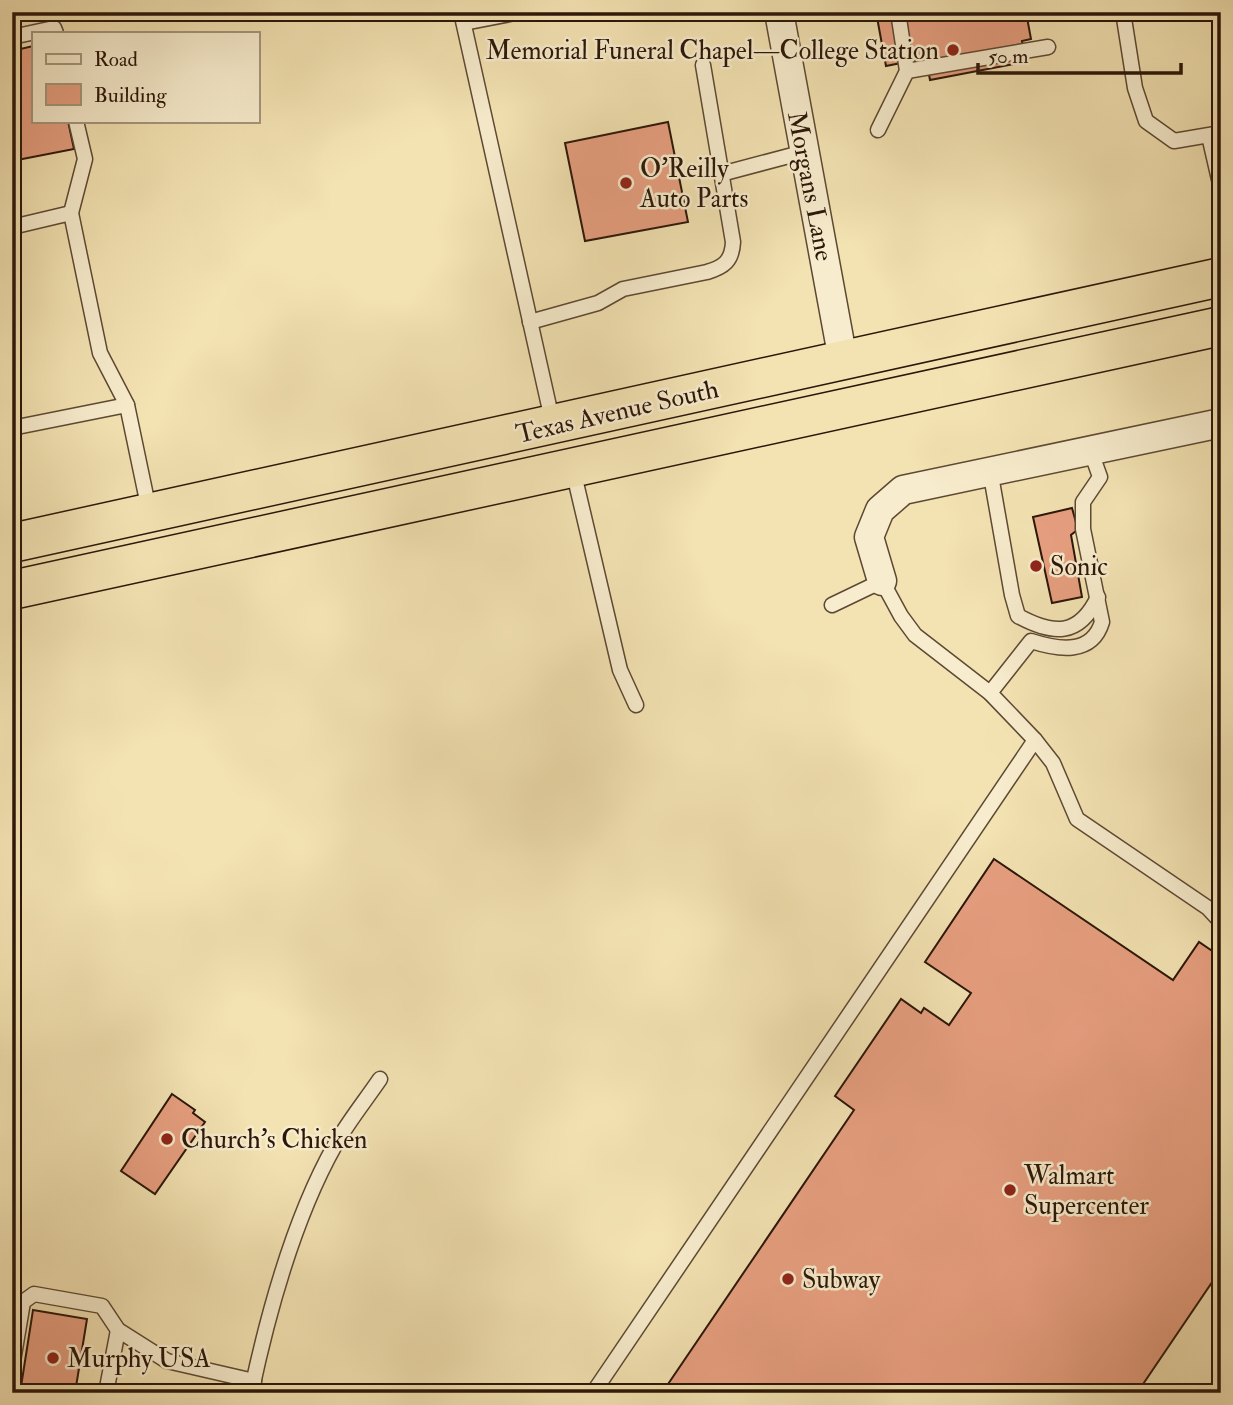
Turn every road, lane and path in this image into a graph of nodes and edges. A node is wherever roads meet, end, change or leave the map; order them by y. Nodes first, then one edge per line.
1 (520, 12) edge
2 (779, 12) edge
3 (898, 12) edge
4 (1124, 12) edge
5 (462, 18) edge
6 (35, 32) edge
7 (56, 32) edge
8 (32, 33) edge
9 (12, 37) edge
10 (1048, 47) dead end
11 (703, 65) dead end
12 (907, 71) junction
13 (76, 122) edge
14 (878, 130) dead end
15 (1215, 134) edge
16 (804, 152) junction
17 (721, 174) junction
18 (1221, 188) edge
19 (71, 213) junction
20 (12, 227) edge
21 (1221, 277) edge
22 (530, 322) junction
23 (1221, 326) edge
24 (843, 360) junction
25 (127, 405) junction
26 (1221, 423) edge
27 (553, 425) junction
28 (12, 428) edge
29 (1090, 449) junction
30 (573, 469) junction
31 (990, 470) junction
32 (150, 514) junction
33 (12, 543) edge
34 (882, 581) junction
35 (12, 590) edge
36 (1098, 597) junction
37 (832, 605) dead end
38 (1038, 626) junction
39 (1031, 641) junction
40 (990, 693) junction
41 (636, 705) dead end
42 (1035, 740) junction
43 (1221, 922) edge
44 (380, 1079) dead end
45 (118, 1330) junction
46 (12, 1367) edge
47 (252, 1387) edge
48 (106, 1393) edge
49 (593, 1393) edge

1 - 5 lane
2 - 16 street, Morgans Lane
3 - 12 lane
4 - 15 lane
5 - 22 lane
6 - 7 lane
8 - 9 lane
10 - 12 lane
11 - 17 lane
12 - 14 lane
13 - 19 lane
15 - 18 lane
16 - 17 lane
16 - 24 street, Morgans Lane
17 - 22 lane
19 - 20 lane
19 - 25 lane
21 - 24 highway, Texas Avenue South
22 - 27 lane
23 - 30 highway, Texas Avenue South
24 - 27 highway, Texas Avenue South
25 - 28 lane
25 - 32 lane
26 - 29 street
27 - 32 highway, Texas Avenue South
29 - 31 street
29 - 36 lane
30 - 35 highway, Texas Avenue South
30 - 41 lane
31 - 34 street
31 - 38 lane
32 - 33 highway, Texas Avenue South
34 - 37 lane
34 - 40 lane
36 - 38 lane
36 - 39 lane
38 - 39 lane
39 - 40 lane
40 - 42 lane
42 - 43 lane
42 - 49 lane
44 - 47 lane
45 - 46 lane
45 - 47 lane
45 - 48 lane

